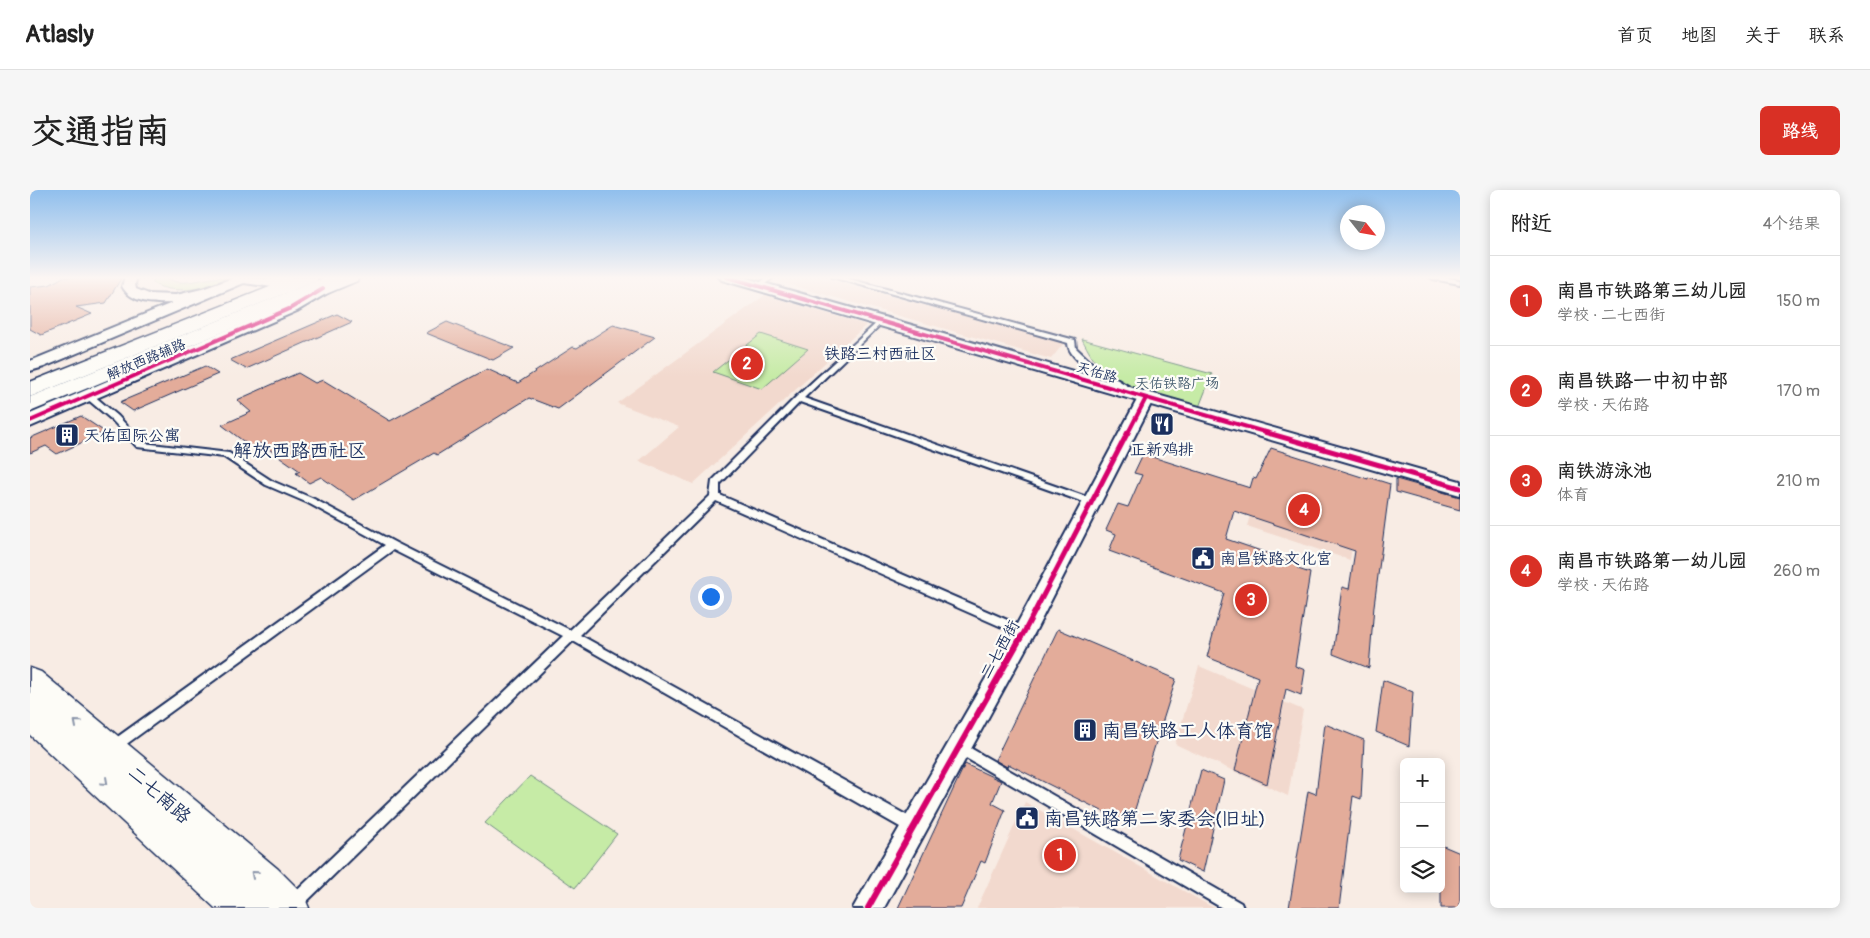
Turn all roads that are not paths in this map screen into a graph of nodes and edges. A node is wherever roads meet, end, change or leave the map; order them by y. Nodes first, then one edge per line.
1 (166, 311) edge
2 (216, 311) edge
3 (219, 311) edge
4 (245, 311) edge
5 (253, 311) edge
6 (258, 311) edge
7 (285, 311) edge
8 (851, 311) edge
9 (957, 311) edge
10 (881, 321) junction
11 (30, 366) edge
12 (30, 385) edge
13 (30, 390) edge
14 (30, 396) edge
15 (89, 396) junction
16 (799, 398) junction
17 (1146, 398) junction
18 (30, 404) edge
19 (30, 411) edge
20 (30, 421) edge
21 (1460, 488) edge
22 (715, 497) junction
23 (1092, 502) junction
24 (392, 545) junction
25 (1024, 632) junction
26 (571, 635) junction
27 (30, 681) edge
28 (30, 714) edge
29 (958, 747) junction
30 (109, 750) junction
31 (912, 826) junction
32 (245, 908) edge
33 (289, 908) edge
34 (868, 908) edge
35 (1236, 908) edge

1 - 11 street
2 - 12 street, 解放西路辅路
3 - 13 main road, 解放西路辅路
4 - 14 main road
5 - 19 main road, 解放西路辅路
6 - 18 main road
7 - 15 street, 解放西路辅路
8 - 10 street, 天佑路
9 - 17 lane
10 - 16 lane
10 - 17 street, 天佑路
15 - 20 street, 解放西路辅路
15 - 24 lane
16 - 22 lane
16 - 23 lane
17 - 21 street, 天佑路
17 - 23 street, 二七西街
22 - 25 lane
22 - 26 lane
23 - 25 street, 二七西街
24 - 26 lane
24 - 30 lane
25 - 29 street, 二七西街
26 - 31 lane
26 - 33 lane
30 -> 27 main road, 二七南路
28 -> 32 main road, 二七南路
29 - 31 street, 二七西街
29 - 35 lane
33 -> 30 main road, 二七南路
31 - 34 street, 二七西街

